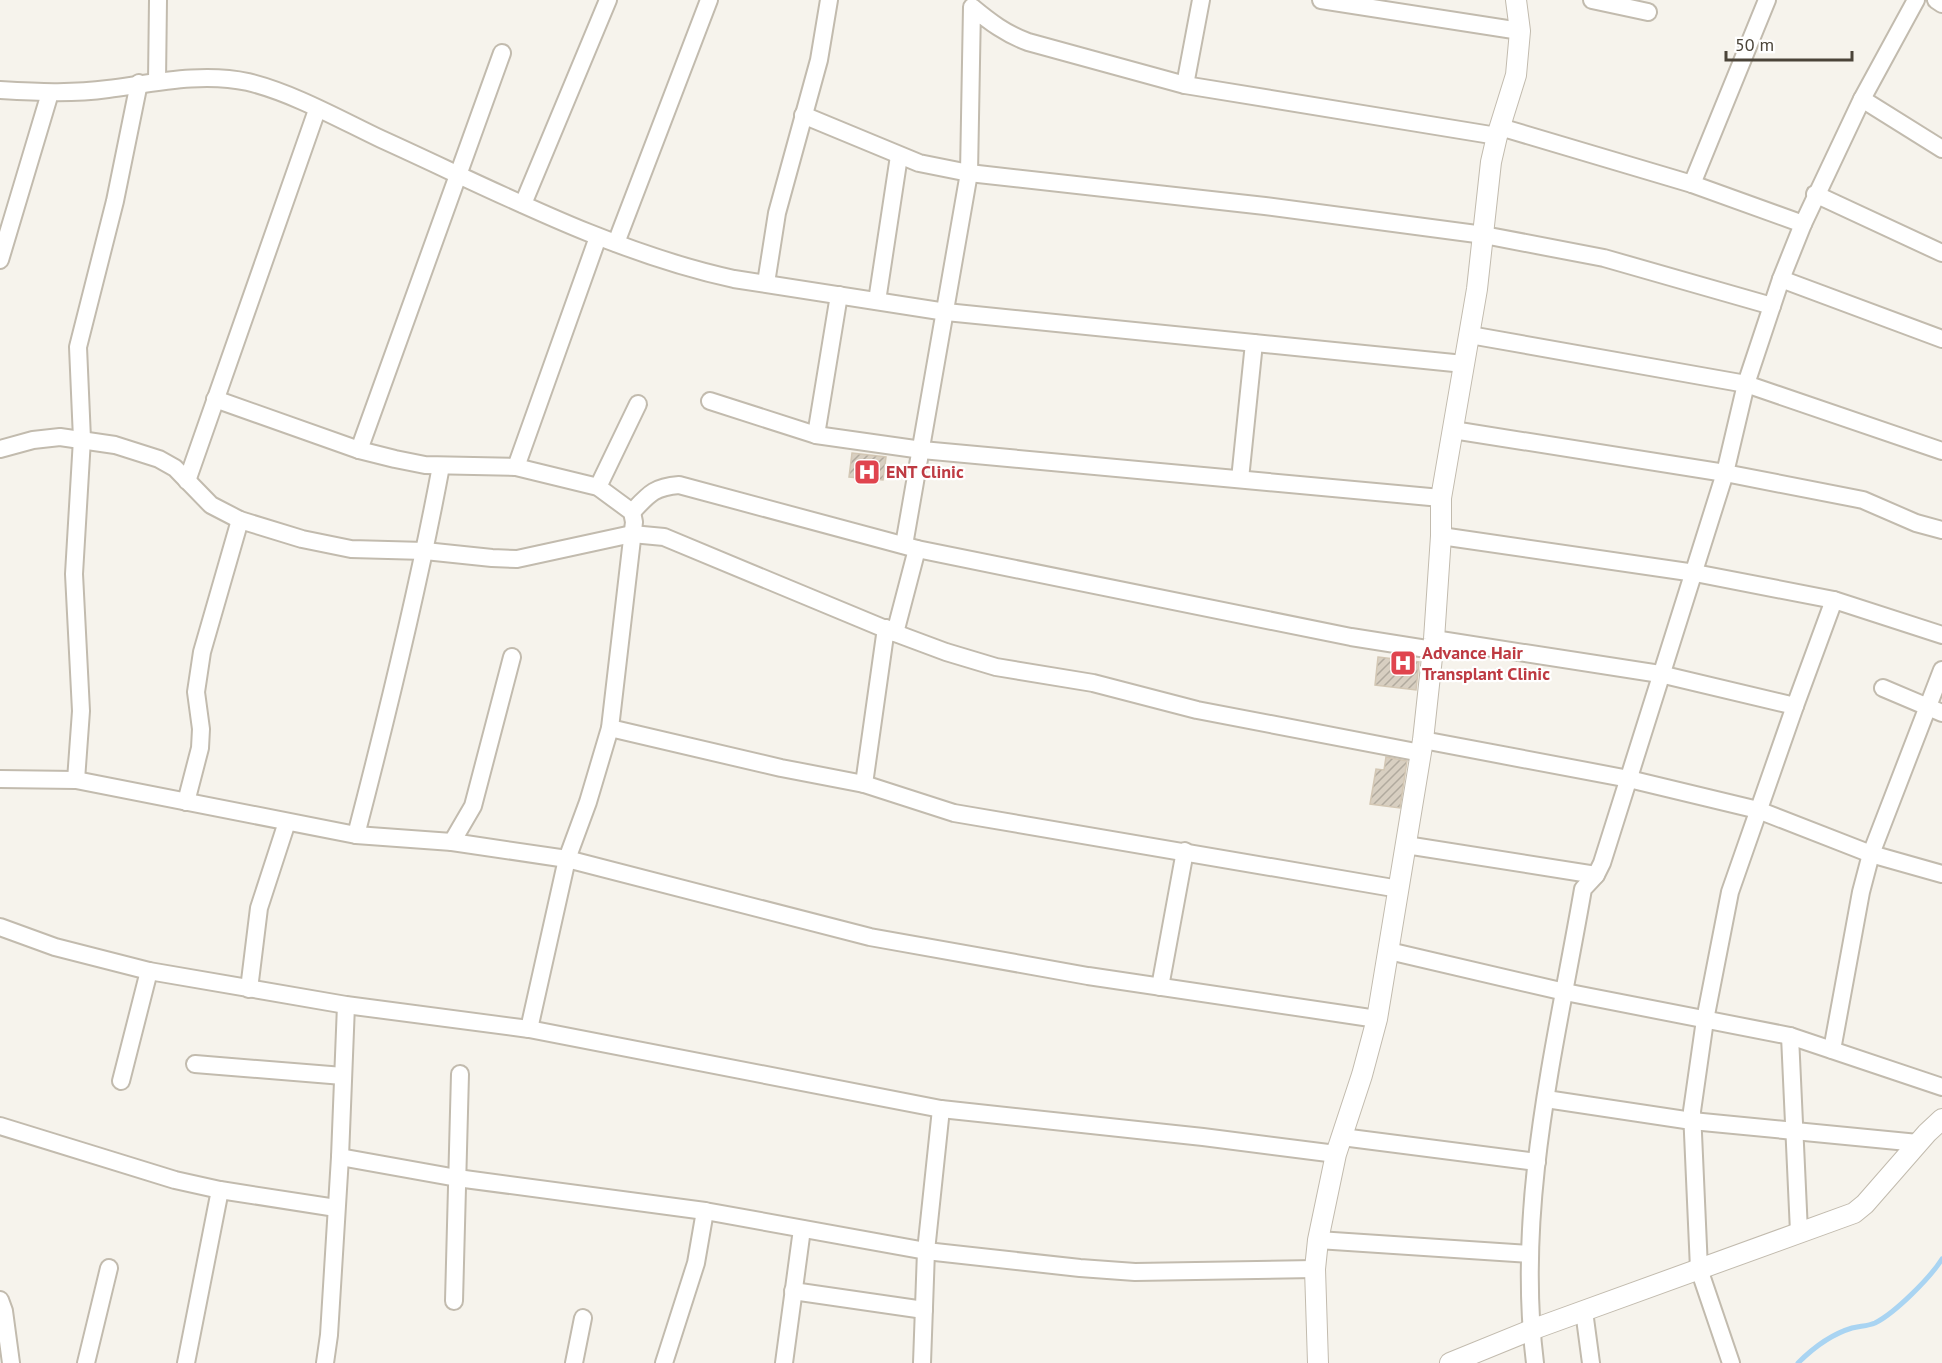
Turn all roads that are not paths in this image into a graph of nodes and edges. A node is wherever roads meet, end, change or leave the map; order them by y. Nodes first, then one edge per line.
1 (159, 0) edge
2 (608, 0) edge
3 (709, 0) edge
4 (829, 0) edge
5 (1201, 0) edge
6 (1321, 0) edge
7 (1516, 0) edge
8 (1592, 0) edge
9 (1767, 0) edge
10 (1916, 0) edge
11 (1936, 0) edge
12 (1942, 4) edge
13 (1648, 12) dead end
14 (1520, 31) junction
15 (502, 53) dead end
16 (157, 81) junction
17 (139, 83) junction
18 (1185, 85) junction
19 (0, 90) edge
20 (50, 93) junction
21 (1862, 99) junction
22 (317, 110) junction
23 (802, 115) junction
24 (1499, 132) junction
25 (1942, 149) edge
26 (899, 156) junction
27 (969, 173) junction
28 (459, 174) junction
29 (1692, 184) junction
30 (1815, 194) junction
31 (523, 204) junction
32 (1803, 224) junction
33 (1484, 235) junction
34 (598, 237) junction
35 (616, 243) junction
36 (1942, 253) edge
37 (0, 260) edge
38 (1781, 279) junction
39 (766, 283) junction
40 (839, 295) junction
41 (877, 301) junction
42 (1772, 306) junction
43 (946, 312) junction
44 (1470, 335) junction
45 (1942, 339) edge
46 (1254, 343) junction
47 (1464, 364) junction
48 (1746, 384) junction
49 (215, 399) junction
50 (710, 401) dead end
51 (638, 404) dead end
52 (1453, 430) junction
53 (816, 435) junction
54 (82, 439) junction
55 (0, 449) edge
56 (359, 450) junction
57 (922, 450) junction
58 (1942, 451) edge
59 (441, 466) junction
60 (516, 467) junction
61 (1725, 473) junction
62 (1240, 479) junction
63 (187, 481) junction
64 (598, 487) junction
65 (1441, 498) junction
66 (632, 512) junction
67 (240, 520) junction
68 (1942, 530) edge
69 (632, 534) junction
70 (1442, 536) junction
71 (911, 547) junction
72 (425, 551) junction
73 (1695, 573) junction
74 (1834, 600) junction
75 (891, 631) junction
76 (1942, 635) edge
77 (1434, 645) junction
78 (512, 657) dead end
79 (1942, 670) edge
80 (1660, 674) junction
81 (1883, 687) dead end
82 (1795, 706) junction
83 (1935, 710) edge
84 (610, 728) junction
85 (1422, 747) junction
86 (0, 779) edge
87 (1629, 779) junction
88 (76, 780) junction
89 (864, 784) junction
90 (186, 802) junction
91 (1758, 810) junction
92 (287, 822) junction
93 (356, 835) junction
94 (452, 842) junction
95 (1406, 845) junction
96 (1185, 851) junction
97 (1871, 854) junction
98 (567, 859) junction
99 (1942, 874) edge
100 (1596, 875) junction
101 (1399, 888) junction
102 (0, 927) edge
103 (1389, 951) junction
104 (149, 971) junction
105 (1160, 987) junction
106 (249, 989) junction
107 (1565, 992) junction
108 (346, 1005) junction
109 (1377, 1019) junction
110 (1705, 1020) junction
111 (529, 1029) junction
112 (1791, 1036) junction
113 (1832, 1050) junction
114 (195, 1064) dead end
115 (460, 1074) dead end
116 (343, 1076) junction
117 (121, 1081) dead end
118 (1942, 1086) edge
119 (1546, 1098) junction
120 (941, 1109) junction
121 (1942, 1119) edge
122 (1692, 1120) junction
123 (0, 1126) edge
124 (1794, 1130) junction
125 (1918, 1143) junction
126 (1339, 1145) junction
127 (340, 1157) junction
128 (1538, 1162) junction
129 (457, 1178) junction
130 (220, 1190) junction
131 (336, 1208) junction
132 (705, 1211) junction
133 (802, 1229) junction
134 (1799, 1232) junction
135 (1318, 1240) junction
136 (926, 1251) junction
137 (1529, 1254) junction
138 (109, 1268) dead end
139 (1315, 1269) junction
140 (1699, 1269) junction
141 (793, 1291) junction
142 (0, 1300) edge
143 (454, 1301) dead end
144 (924, 1310) junction
145 (1584, 1311) junction
146 (583, 1318) dead end
147 (1530, 1330) junction
148 (6, 1354) edge
149 (86, 1363) edge
150 (186, 1363) edge
151 (325, 1363) edge
152 (574, 1363) edge
153 (664, 1363) edge
154 (784, 1363) edge
155 (922, 1363) edge
156 (1318, 1363) edge
157 (1450, 1363) edge
158 (1535, 1363) edge
159 (1591, 1363) edge
160 (1731, 1363) edge

1 - 16 street
2 - 31 street
3 - 35 street
4 - 23 street
5 - 18 street
6 - 14 street
7 - 14 street
8 - 13 street
9 - 29 street
10 - 21 street
11 - 12 street
14 - 24 street
15 - 28 street
16 - 17 street
16 - 22 street
17 - 20 street
17 - 54 street
18 - 24 street
18 - 27 street
19 - 20 street
20 - 37 street
21 - 25 street
21 - 30 street
22 - 28 street
22 - 49 street
23 - 26 street
23 - 39 street
24 - 29 street
24 - 33 street
26 - 27 street
26 - 41 street
27 - 33 street
27 - 43 street
28 - 31 street
28 - 56 street
29 - 32 street
30 - 32 street
30 - 36 street
31 - 34 street
32 - 38 street
33 - 42 street
33 - 44 street
34 - 35 street
34 - 60 street
35 - 39 street
38 - 42 street
38 - 45 street
39 - 40 street
40 - 41 street
40 - 53 street
41 - 43 street
42 - 48 street
43 - 46 street
43 - 57 street
44 - 47 street
44 - 48 street
46 - 47 street
46 - 62 street
47 - 52 street
48 - 58 street
48 - 61 street
49 - 56 street
49 - 63 street
50 - 53 street
51 - 64 street
52 - 61 street
52 - 65 street
53 - 57 street
54 - 55 street
54 - 63 street
54 - 88 street
56 - 59 street
57 - 62 street
57 - 71 street
59 - 60 street
59 - 72 street
60 - 64 street
61 - 68 street
61 - 73 street
62 - 65 street
63 - 67 street
64 - 66 street
65 - 70 street
66 - 69 street
66 - 71 street
67 - 72 street
67 - 90 street
69 - 72 street
69 - 75 street
69 - 84 street
70 - 73 street
70 - 77 street
71 - 75 street
71 - 77 street
72 - 93 street
73 - 74 street
73 - 80 street
74 - 76 street
74 - 82 street
75 - 85 street
75 - 89 street
77 - 80 street
77 - 85 street
78 - 94 street
79 - 83 street
80 - 82 street
80 - 87 street
81 - 83 street
82 - 91 street
83 - 97 street
84 - 89 street
84 - 98 street
85 - 87 street
85 - 95 street
86 - 88 street
87 - 91 street
87 - 100 street
88 - 90 street
89 - 96 street
90 - 92 street
91 - 97 street
91 - 110 street
92 - 93 street
92 - 106 street
93 - 94 street
94 - 98 street
95 - 100 street
95 - 101 street
96 - 101 street
96 - 105 street
97 - 99 street
97 - 113 street
98 - 105 street
98 - 111 street
100 - 107 street
101 - 103 street
102 - 104 street
103 - 107 street
103 - 109 street
104 - 106 street
104 - 117 street
105 - 109 street
106 - 108 street
107 - 110 street
107 - 119 street
108 - 111 street
108 - 116 street
109 - 126 street
110 - 112 street
110 - 122 street
111 - 120 street
112 - 113 street
112 - 124 street
113 - 118 street
114 - 116 street
115 - 129 street
116 - 127 street
119 - 122 street
119 - 128 street
120 - 126 street
120 - 136 street
121 - 125 street
122 - 124 street
122 - 140 street
123 - 130 street
124 - 125 street
124 - 134 street
125 - 134 street
126 - 128 street
126 - 135 street
127 - 129 street
127 - 131 street
128 - 137 street
129 - 132 street
129 - 143 street
130 - 131 street
130 - 150 street
131 - 151 street
132 - 133 street
132 - 153 street
133 - 136 street
133 - 141 street
134 - 140 street
135 - 137 street
135 - 139 street
136 - 139 street
136 - 144 street
137 - 147 street
138 - 149 street
139 - 156 street
140 - 145 street
140 - 160 street
141 - 144 street
141 - 154 street
142 - 148 street
144 - 155 street
145 - 147 street
145 - 159 street
146 - 152 street
147 - 157 street
147 - 158 street

